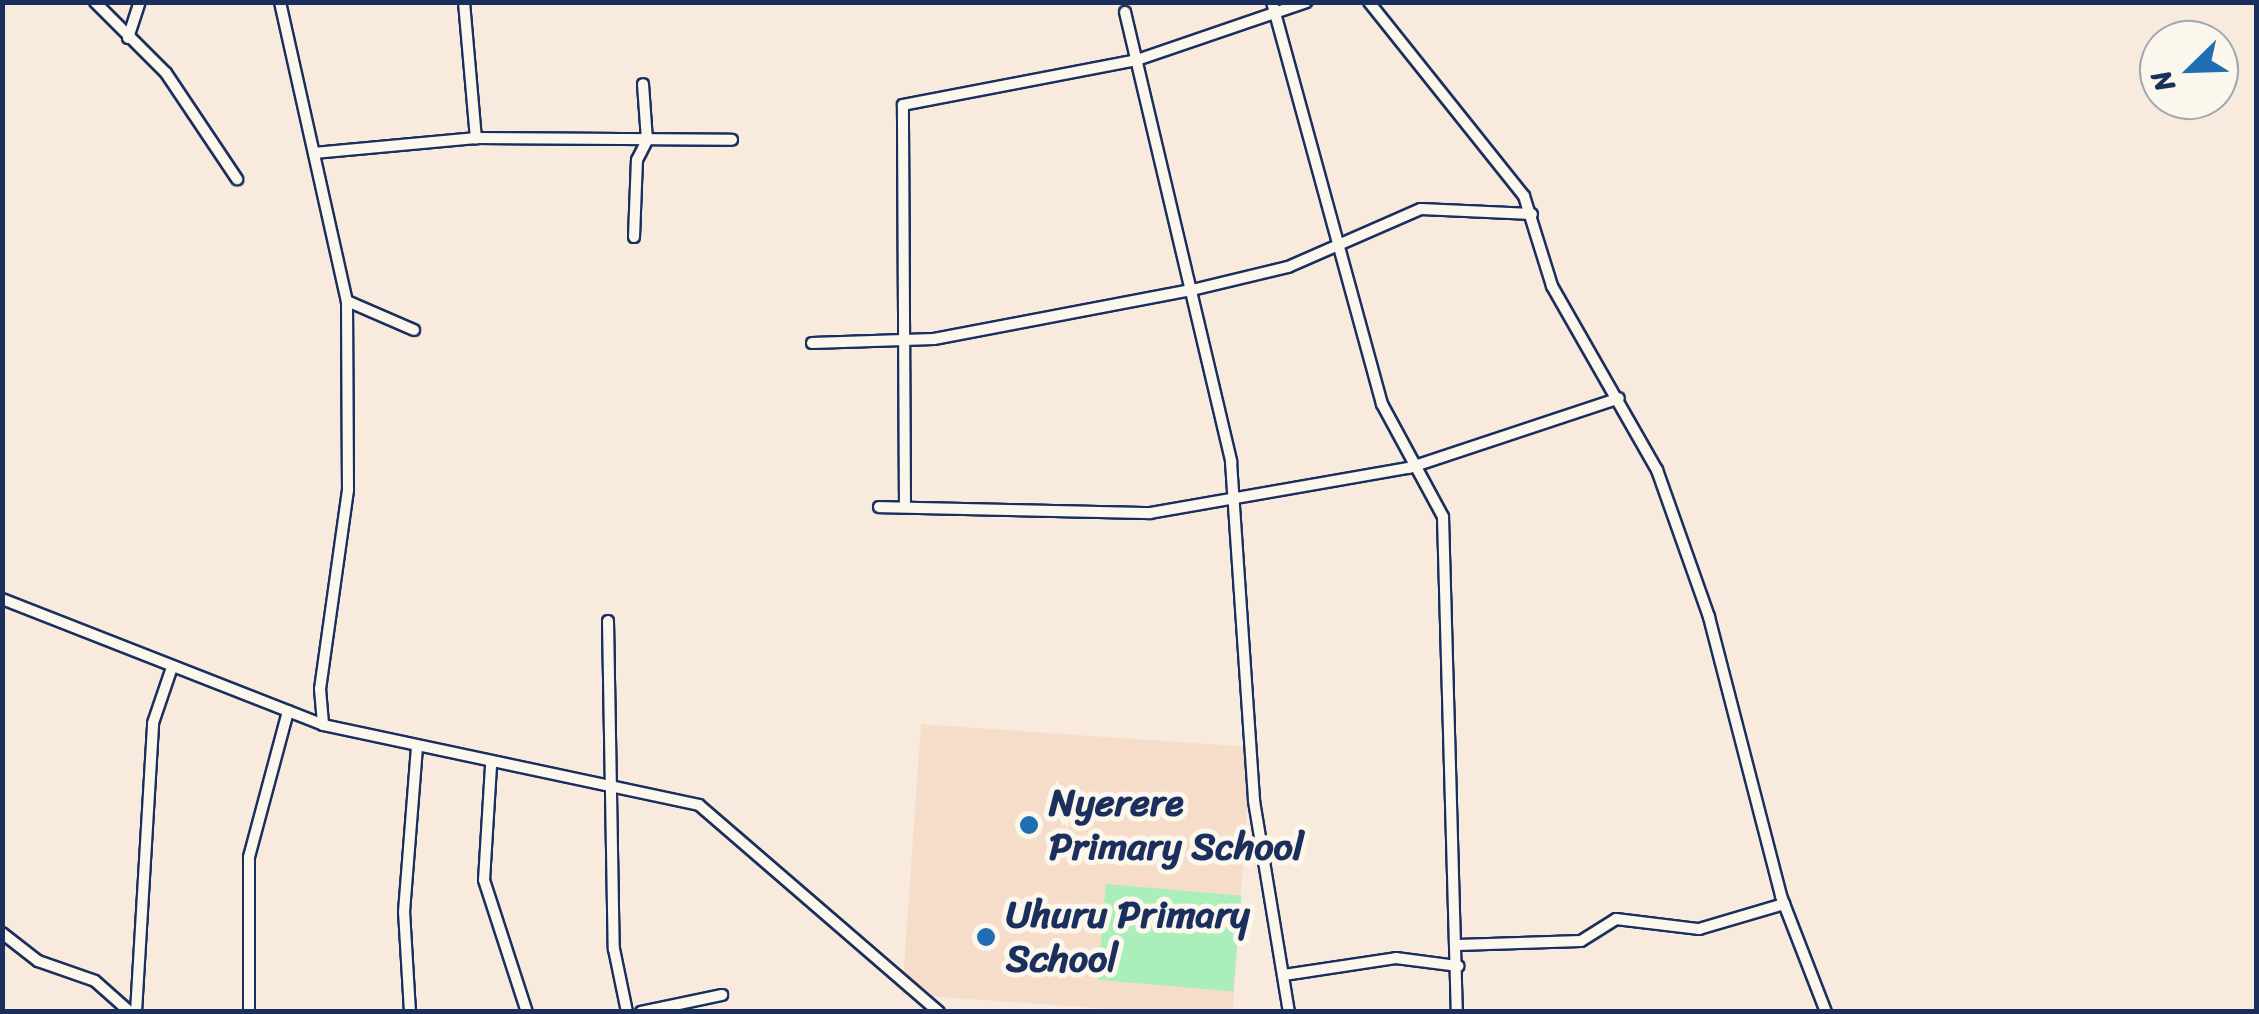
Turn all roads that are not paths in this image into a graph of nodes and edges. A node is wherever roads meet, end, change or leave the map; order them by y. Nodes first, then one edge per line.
1 (95, 2) edge
2 (140, 2) edge
3 (280, 2) edge
4 (464, 2) edge
5 (1306, 2) edge
6 (1370, 2) edge
7 (1273, 8) edge
8 (1125, 12) dead end
9 (128, 38) junction
10 (1138, 60) junction
11 (643, 84) dead end
12 (476, 138) junction
13 (647, 140) junction
14 (732, 140) dead end
15 (314, 153) junction
16 (236, 179) dead end
17 (1532, 214) junction
18 (634, 236) dead end
19 (1336, 247) junction
20 (1192, 290) junction
21 (347, 301) junction
22 (414, 330) dead end
23 (907, 340) junction
24 (812, 342) dead end
25 (1619, 398) junction
26 (1409, 468) junction
27 (1235, 500) junction
28 (905, 506) junction
29 (880, 507) dead end
30 (2, 599) edge
31 (608, 620) dead end
32 (171, 670) junction
33 (288, 711) junction
34 (323, 724) junction
35 (416, 748) junction
36 (491, 766) junction
37 (615, 783) junction
38 (1784, 904) junction
39 (2, 933) edge
40 (1458, 945) junction
41 (1458, 966) junction
42 (1284, 975) junction
43 (722, 995) dead end
44 (133, 1012) edge
45 (249, 1012) edge
46 (410, 1012) edge
47 (527, 1012) edge
48 (627, 1012) edge
49 (641, 1012) edge
50 (938, 1012) edge
51 (1289, 1012) edge
52 (1457, 1012) edge
53 (1826, 1012) edge

1 - 9 street
2 - 9 street
3 - 15 street
4 - 12 street
5 - 7 street
6 - 17 street
7 - 10 street
7 - 19 street
8 - 10 street
9 - 16 street
10 - 20 street
10 - 23 street
11 - 13 street
12 - 13 street
12 - 15 street
13 - 14 street
13 - 18 street
15 - 21 street
17 - 19 street
17 - 25 street
19 - 20 street
19 - 26 street
20 - 23 street
20 - 27 street
21 - 22 street
21 - 34 street
23 - 24 street
23 - 28 street
25 - 26 street
25 - 38 street
26 - 27 street
26 - 40 street
27 - 28 street
27 - 42 street
28 - 29 street
30 - 32 street
31 - 37 street
32 - 33 street
32 - 44 street
33 - 34 street
33 - 45 street
34 - 35 street
35 - 36 street
35 - 46 street
36 - 37 street
36 - 47 street
37 - 48 street
37 - 50 street
38 - 40 street
38 - 53 street
39 - 44 street
40 - 41 street
41 - 42 street
41 - 52 street
42 - 51 street
43 - 49 street

